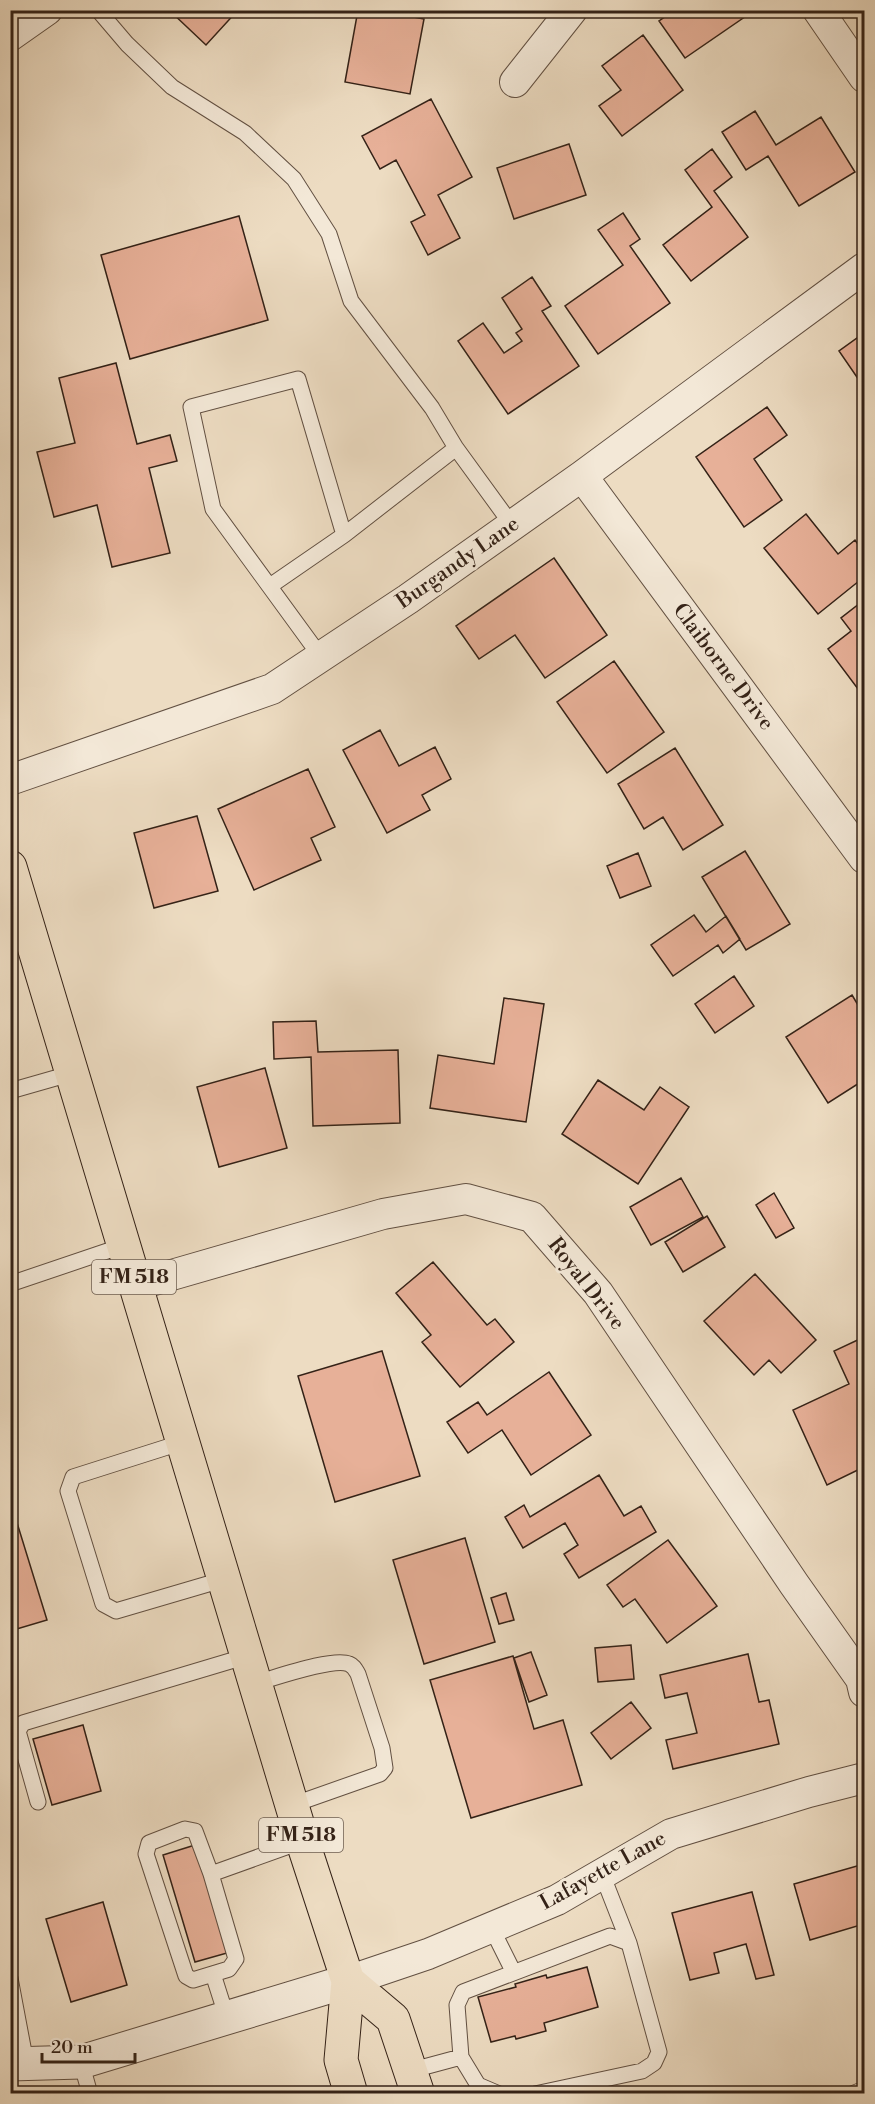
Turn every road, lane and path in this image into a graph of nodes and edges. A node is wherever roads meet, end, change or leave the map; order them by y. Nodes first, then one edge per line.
1 (46, 10) edge
2 (98, 10) edge
3 (572, 10) edge
4 (818, 10) edge
5 (10, 36) edge
6 (864, 77) edge
7 (515, 82) dead end
8 (864, 268) edge
9 (456, 448) junction
10 (582, 476) junction
11 (512, 525) junction
12 (344, 536) junction
13 (270, 586) junction
14 (321, 657) junction
15 (10, 780) edge
16 (864, 858) edge
17 (10, 867) edge
18 (73, 1072) junction
19 (10, 1091) edge
20 (125, 1245) junction
21 (10, 1284) edge
22 (137, 1285) junction
23 (183, 1442) junction
24 (225, 1579) junction
25 (251, 1669) junction
26 (864, 1692) edge
27 (864, 1778) edge
28 (38, 1802) dead end
29 (292, 1805) junction
30 (303, 1841) junction
31 (211, 1874) junction
32 (602, 1874) junction
33 (491, 1928) junction
34 (629, 1943) junction
35 (513, 1971) junction
36 (213, 1974) junction
37 (10, 1978) edge
38 (348, 1981) junction
39 (227, 2018) junction
40 (461, 2057) junction
41 (81, 2062) junction
42 (18, 2063) edge
43 (413, 2082) edge
44 (864, 2089) edge
45 (90, 2094) edge
46 (351, 2094) edge
47 (499, 2094) edge
48 (535, 2094) edge
49 (852, 2094) edge

1 - 5 street
2 - 9 lane
3 - 7 street
4 - 6 street
8 - 10 street, Burgandy Lane
9 - 11 lane
9 - 12 lane
10 - 11 street, Burgandy Lane
10 - 16 street, Claiborne Drive
11 - 14 street, Burgandy Lane
12 - 13 lane
12 - 13 lane
13 - 14 lane
14 - 15 street, Burgandy Lane
17 - 18 main road, FM 518
18 - 19 lane
18 - 20 main road, FM 518
20 - 21 lane
20 - 22 main road, FM 518
22 - 23 main road, FM 518
22 - 26 street, Royal Drive
23 - 24 main road, FM 518
23 - 24 lane
24 - 25 main road, FM 518
25 - 28 lane
25 - 29 main road, FM 518
25 - 29 lane
27 - 32 street, Lafayette Lane
29 - 30 main road, FM 518
30 - 31 lane
30 - 38 main road, FM 518
31 - 36 lane
31 - 36 lane
32 - 33 street, Lafayette Lane
32 - 34 lane
33 - 35 lane
33 - 38 street, Lafayette Lane
34 - 35 lane
34 - 48 lane
35 - 40 lane
36 - 39 lane
37 - 42 lane
38 - 39 street
38 - 43 main road
38 - 46 main road, FM 518
39 - 41 street
40 - 43 lane
40 - 47 lane
41 - 42 street
41 - 45 lane
44 - 49 lane

